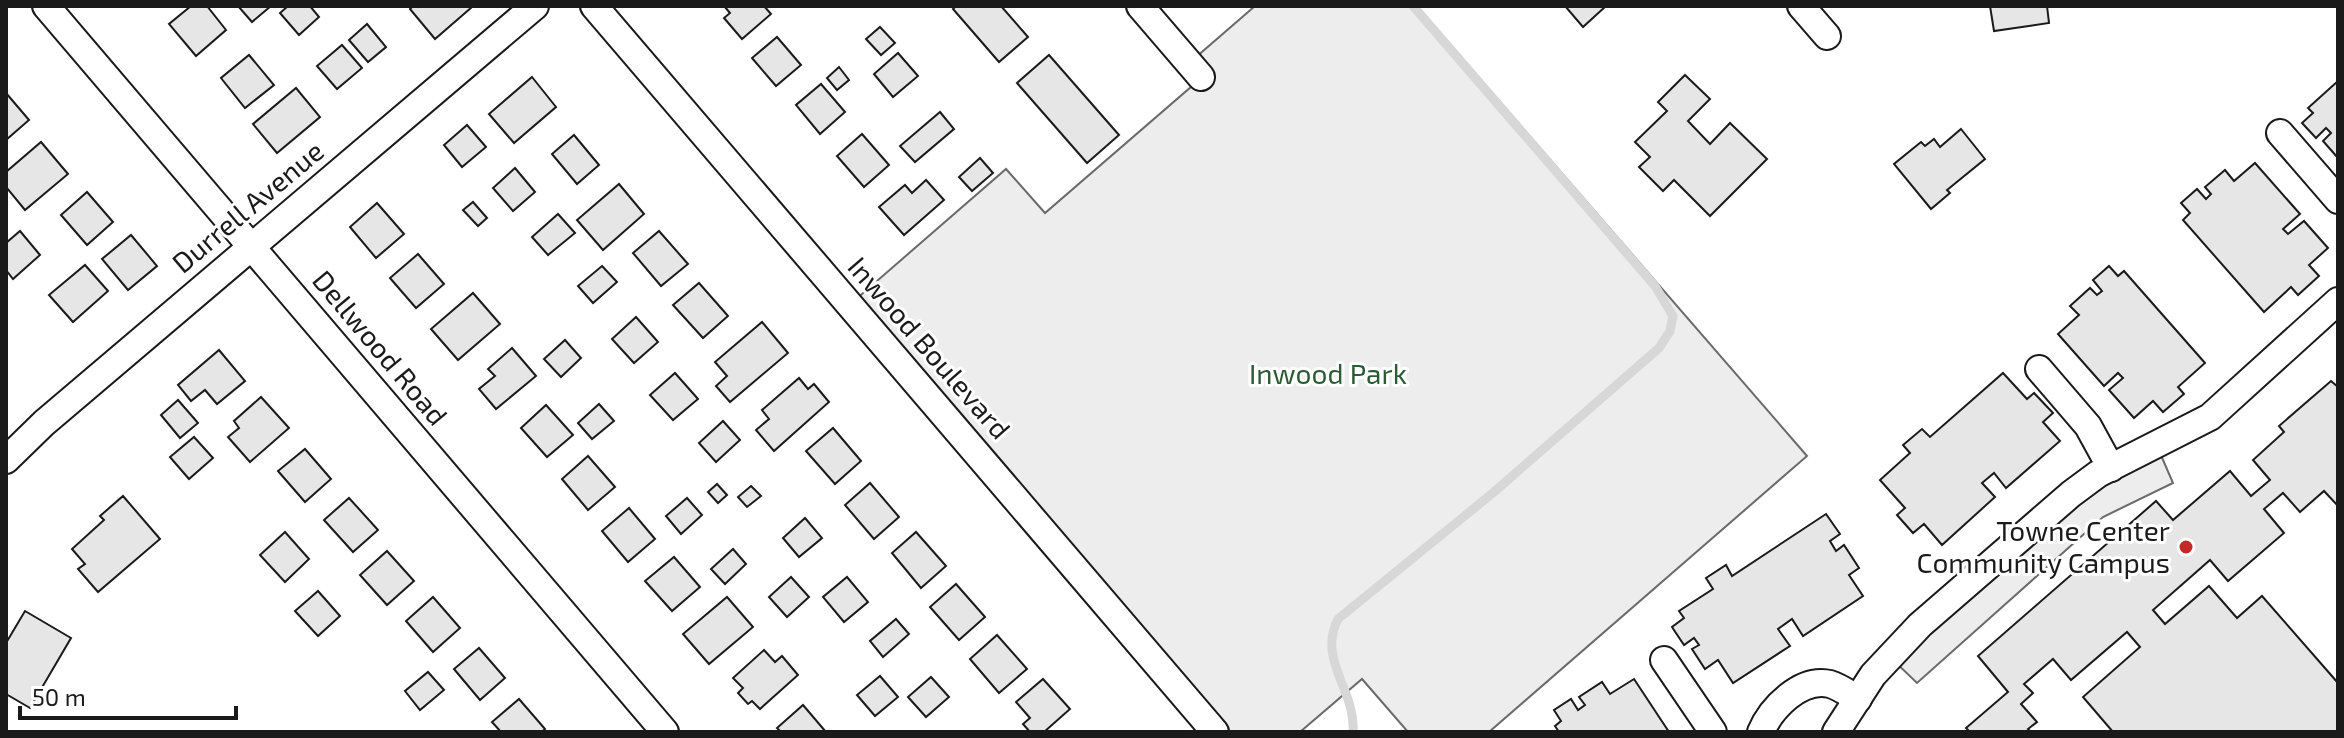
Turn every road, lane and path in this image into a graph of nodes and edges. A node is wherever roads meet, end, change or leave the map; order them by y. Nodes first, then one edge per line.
1 (46, 6) edge
2 (535, 6) edge
3 (594, 6) edge
4 (1140, 6) edge
5 (1801, 6) edge
6 (1827, 36) dead end
7 (1201, 77) dead end
8 (2280, 133) dead end
9 (2338, 200) edge
10 (251, 246) junction
11 (2338, 301) edge
12 (2039, 369) dead end
13 (6, 460) edge
14 (2111, 468) junction
15 (1664, 660) dead end
16 (1858, 699) junction
17 (665, 732) edge
18 (1215, 732) edge
19 (1713, 732) edge
20 (1761, 732) edge
21 (1836, 732) edge

1 - 10 street, Dellwood Road
2 - 10 street, Durrell Avenue
3 - 18 street, Inwood Boulevard
4 - 7 street
5 - 6 street
8 - 9 street
10 - 13 street, Durrell Avenue
10 - 17 street, Dellwood Road
11 - 14 street
12 - 14 street
14 - 16 street
15 - 19 street
16 - 20 street
16 - 21 street

